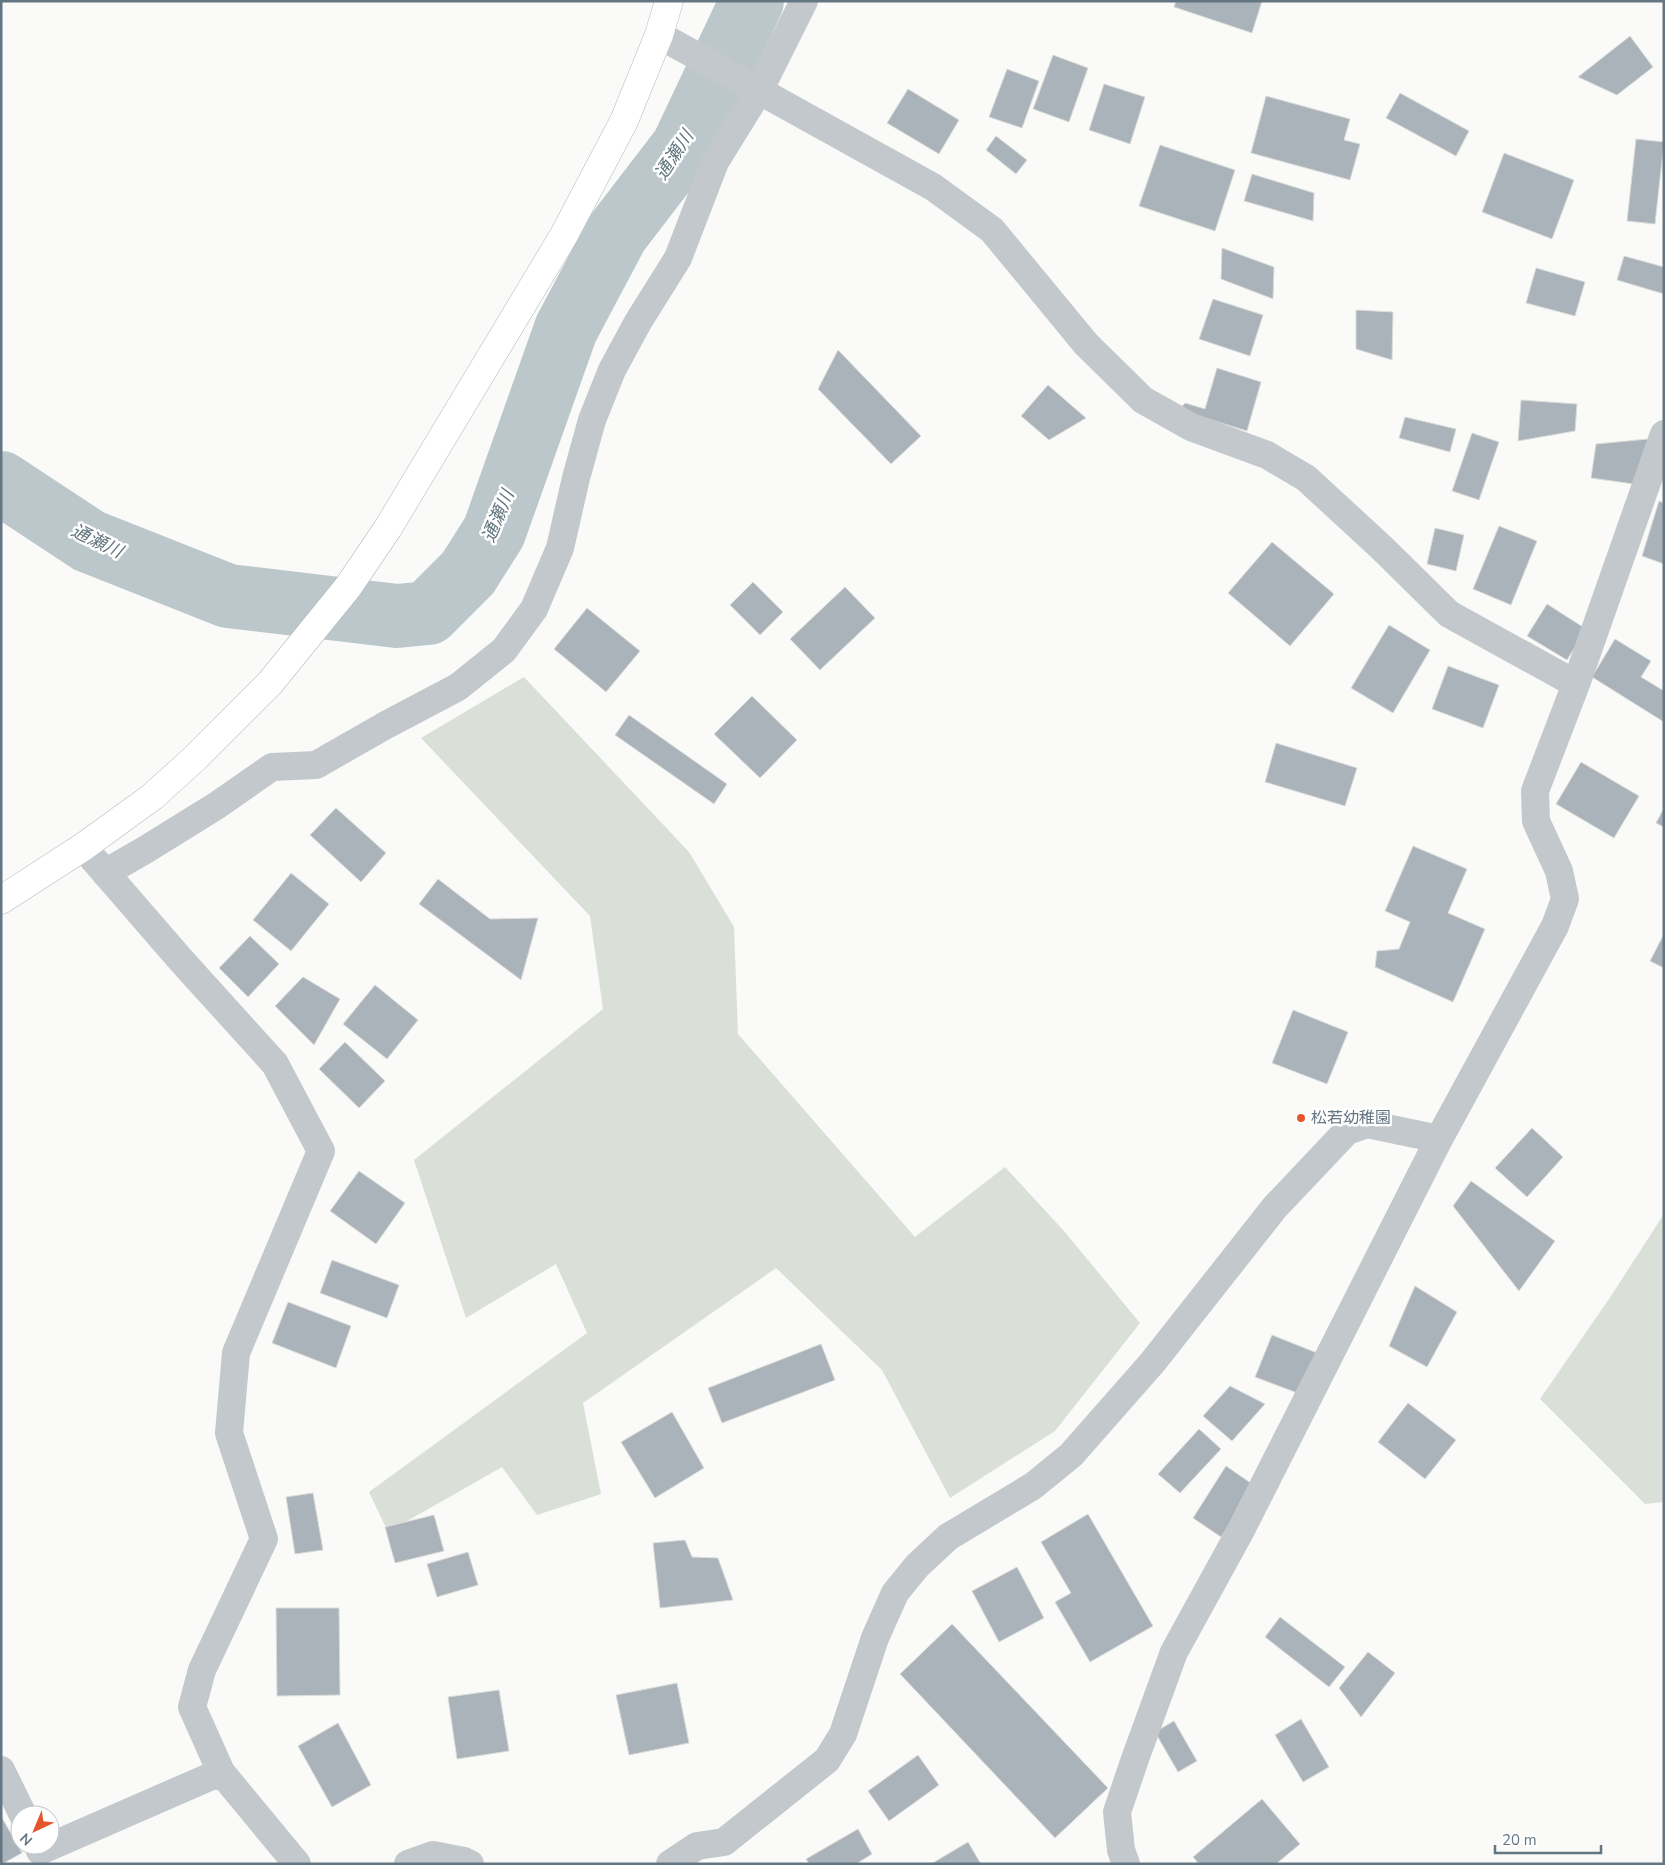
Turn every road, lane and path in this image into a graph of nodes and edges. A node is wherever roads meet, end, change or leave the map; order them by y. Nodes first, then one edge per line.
1 (669, 1) edge
2 (804, 1) edge
3 (659, 35) junction
4 (760, 90) junction
5 (1664, 434) edge
6 (1576, 684) junction
7 (83, 847) junction
8 (105, 873) junction
9 (1, 900) edge
10 (1439, 1139) junction
11 (1, 1770) edge
12 (221, 1772) junction
13 (17, 1805) edge
14 (60, 1844) edge
15 (297, 1864) edge
16 (408, 1864) edge
17 (470, 1864) edge
18 (670, 1864) edge
19 (1126, 1864) edge

1 - 3 street
2 - 4 street
3 - 4 street
3 - 7 street
4 - 6 street
4 - 8 street
5 - 6 street
6 - 10 street
7 - 8 street
7 - 9 street
8 - 12 street
10 - 18 street
10 - 19 street
11 - 13 street
12 - 14 street
12 - 15 street
16 - 17 street

